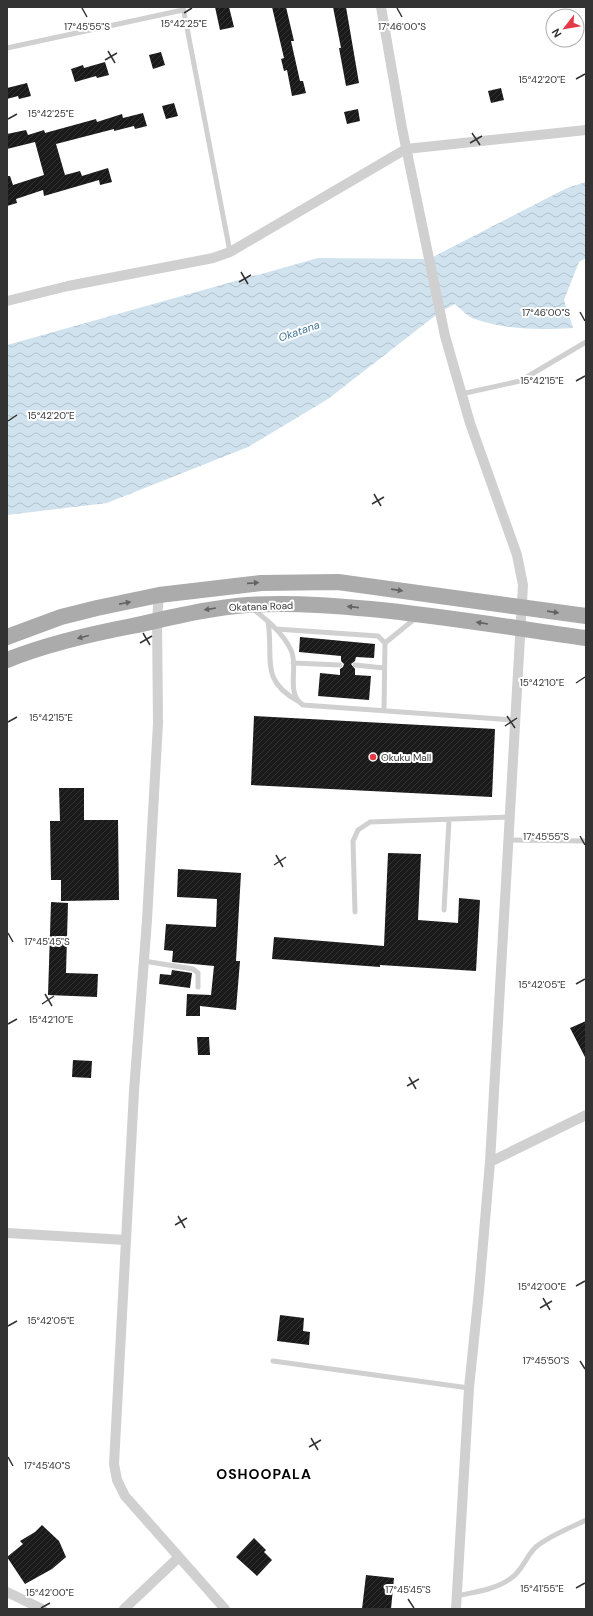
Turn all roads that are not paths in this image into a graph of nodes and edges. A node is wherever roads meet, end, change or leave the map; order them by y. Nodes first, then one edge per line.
1 (381, 7) edge
2 (183, 8) edge
3 (7, 48) edge
4 (586, 130) edge
5 (406, 150) junction
6 (230, 252) junction
7 (7, 301) edge
8 (586, 342) edge
9 (461, 394) junction
10 (159, 595) junction
11 (248, 605) junction
12 (520, 607) junction
13 (422, 614) junction
14 (586, 616) edge
15 (157, 619) junction
16 (268, 621) junction
17 (276, 629) junction
18 (521, 629) junction
19 (7, 637) edge
20 (586, 638) edge
21 (385, 643) junction
22 (7, 660) edge
23 (293, 663) junction
24 (340, 664) dead end
25 (355, 665) dead end
26 (384, 668) junction
27 (298, 701) junction
28 (384, 710) junction
29 (514, 720) junction
30 (510, 817) junction
31 (449, 820) junction
32 (508, 840) junction
33 (586, 841) edge
34 (444, 910) dead end
35 (355, 912) dead end
36 (144, 962) junction
37 (198, 987) dead end
38 (586, 1115) edge
39 (490, 1162) junction
40 (7, 1233) edge
41 (126, 1240) junction
42 (273, 1361) dead end
43 (469, 1388) junction
44 (586, 1520) edge
45 (179, 1557) junction
46 (7, 1592) edge
47 (456, 1596) junction
48 (42, 1609) edge
49 (124, 1609) edge
50 (225, 1609) edge
51 (456, 1609) edge

1 - 5 street
2 - 3 lane
2 - 6 lane
4 - 5 street
5 - 6 street
5 - 9 street
6 - 7 street
8 - 9 lane
9 - 12 street
10 -> 12 main road
10 - 15 street
19 -> 10 main road
13 -> 11 main road, Okatana Road
11 -> 15 main road, Okatana Road
11 - 16 lane
12 -> 14 main road
12 - 18 street
18 -> 13 main road, Okatana Road
13 - 21 lane
15 -> 22 main road, Okatana Road
15 - 36 street
16 - 17 lane
16 - 27 lane
17 - 21 lane
17 - 23 lane
18 - 20 main road, Okatana Road
18 - 29 street
21 - 26 lane
23 - 24 lane
23 - 27 lane
25 - 26 lane
26 - 28 lane
27 - 28 lane
28 - 29 lane
29 - 30 street
30 - 31 lane
30 - 32 street
31 - 34 lane
31 - 35 lane
32 - 33 lane
32 - 39 street
36 - 37 lane
36 - 41 street
38 - 39 street
39 - 43 street
40 - 41 street
41 - 45 street
42 - 43 lane
43 - 47 street
44 - 47 lane
45 - 49 street
45 - 50 street
46 - 48 street
47 - 51 street

